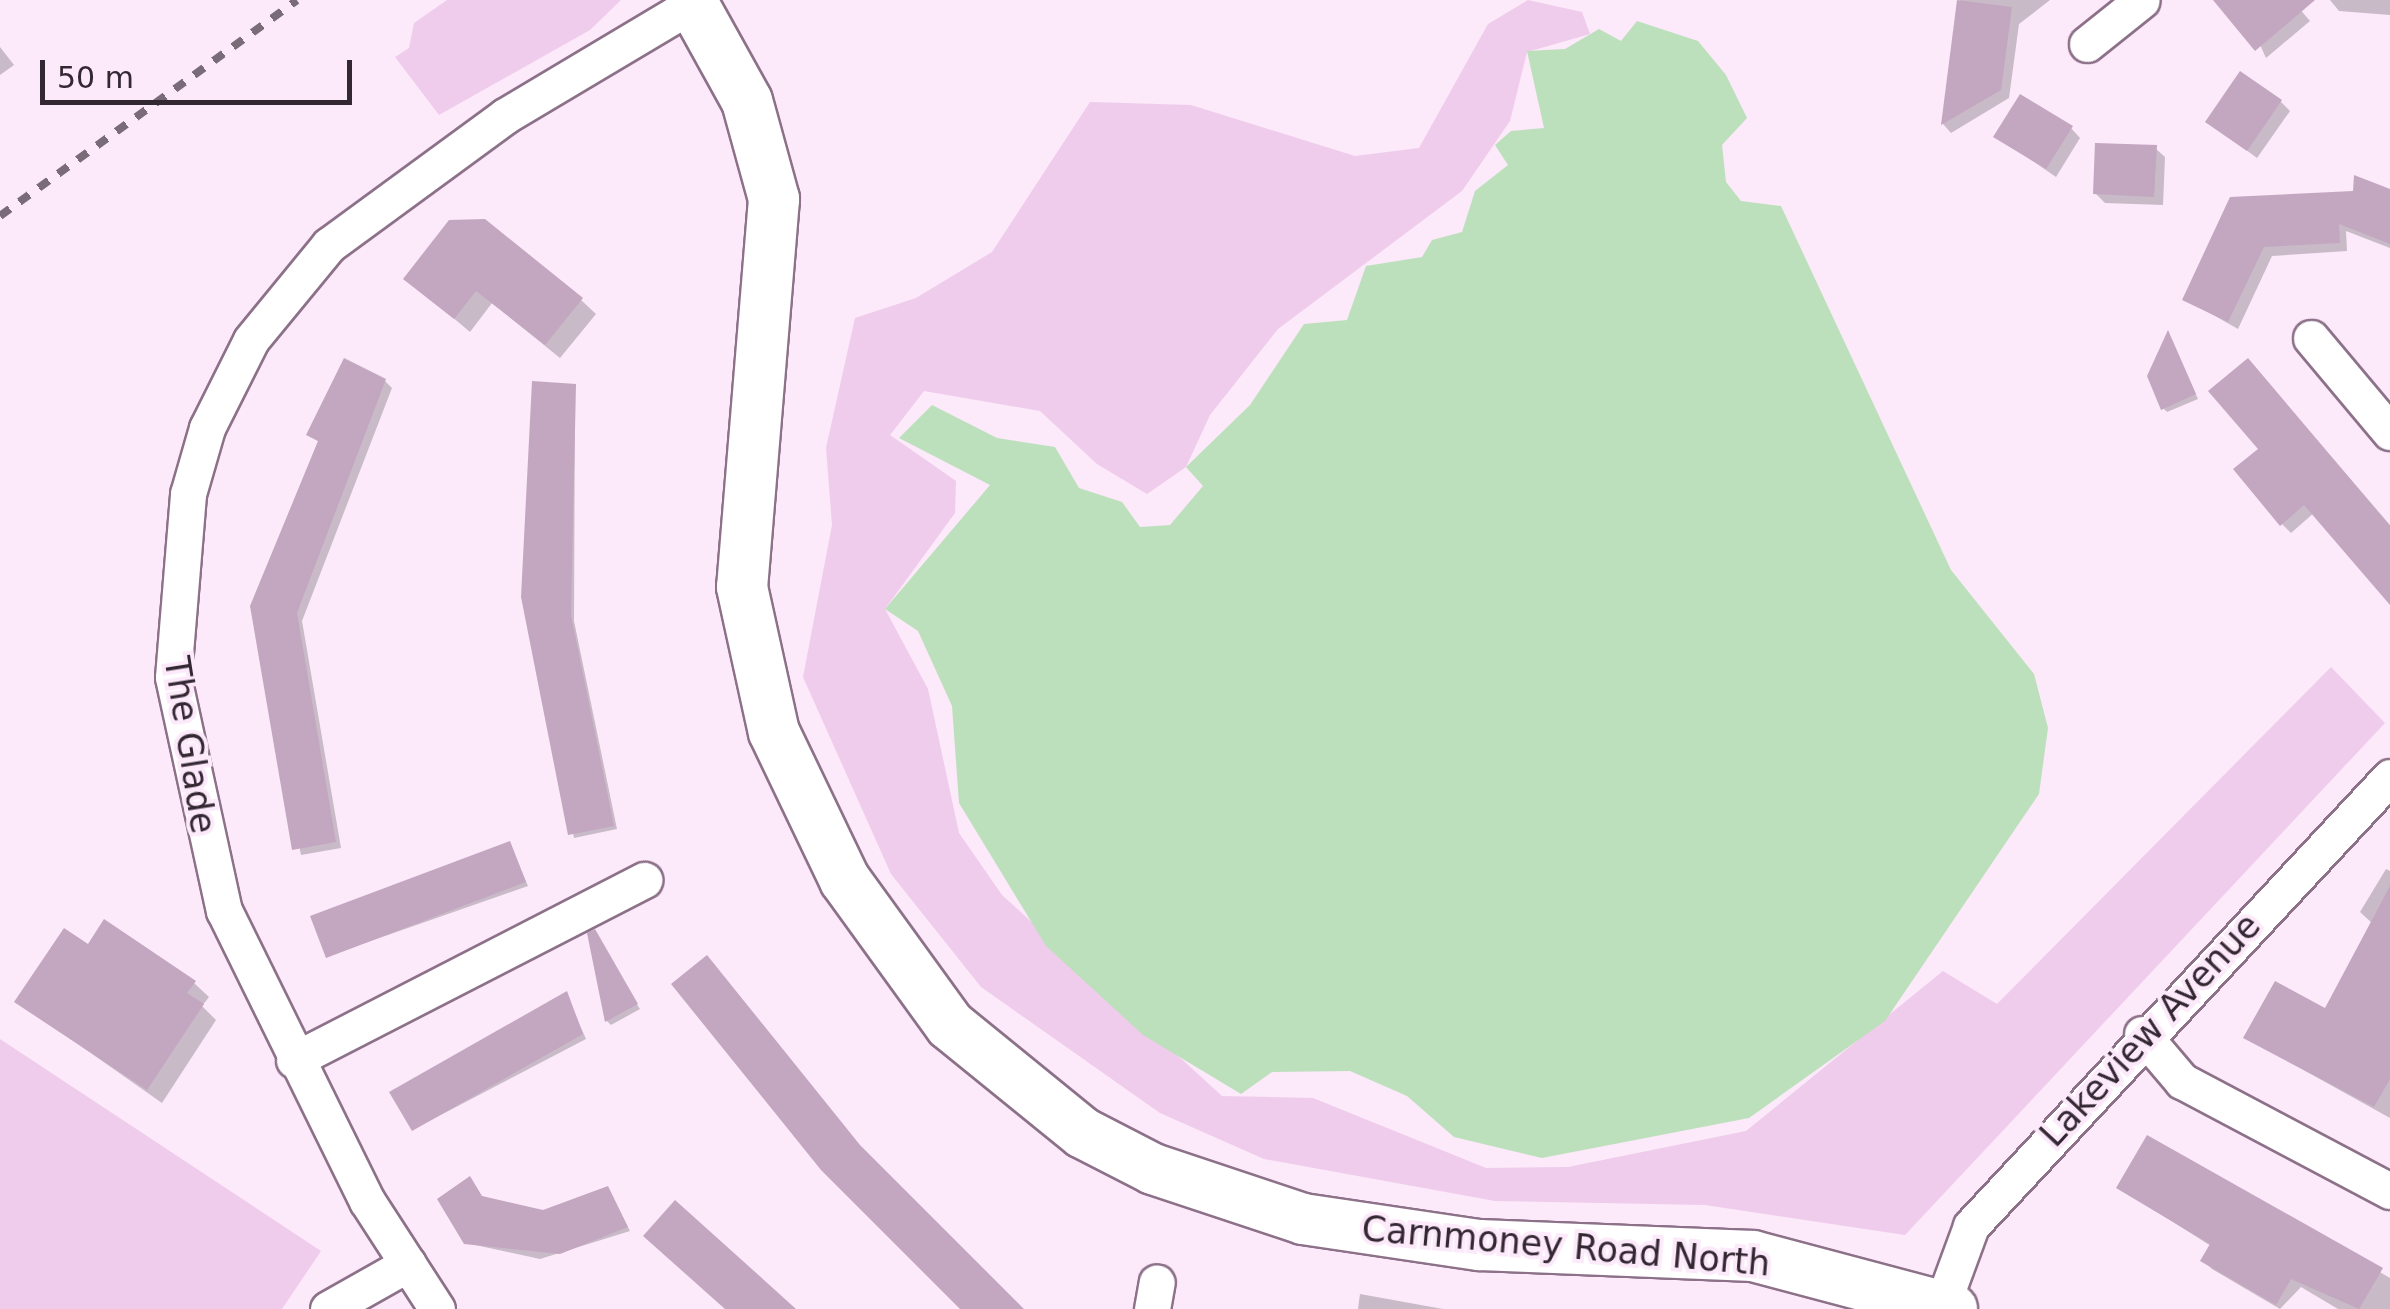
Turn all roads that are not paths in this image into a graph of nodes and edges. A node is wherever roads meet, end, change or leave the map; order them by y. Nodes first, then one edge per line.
1 (2142, 0) edge
2 (692, 2) edge
3 (2087, 44) dead end
4 (2311, 338) dead end
5 (2390, 432) edge
6 (2389, 778) edge
7 (644, 880) dead end
8 (2142, 1034) junction
9 (294, 1060) junction
10 (2390, 1191) edge
11 (408, 1264) junction
12 (1947, 1307) edge
13 (328, 1309) edge
14 (437, 1309) edge

1 - 3 street
2 - 9 street, The Glade
2 - 12 street, Carnmoney Road North
4 - 5 street
6 - 8 street, Lakeview Avenue
7 - 9 street
8 - 10 street
8 - 12 street, Lakeview Avenue
9 - 11 street, The Glade
11 - 13 street
11 - 14 street, The Glade

